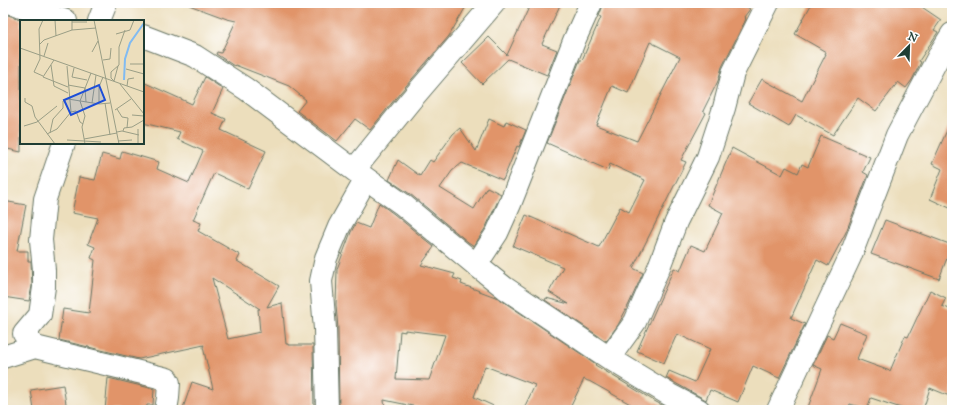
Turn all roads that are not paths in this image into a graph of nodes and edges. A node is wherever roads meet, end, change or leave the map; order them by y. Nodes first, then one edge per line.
1 (12, 3) edge
2 (494, 3) edge
3 (591, 3) edge
4 (768, 3) edge
5 (63, 20) edge
6 (952, 34) edge
7 (144, 36) edge
8 (64, 144) edge
9 (360, 174) junction
10 (476, 266) junction
11 (35, 348) junction
12 (3, 357) edge
13 (609, 358) junction
14 (166, 410) edge
15 (327, 410) edge
16 (699, 410) edge
17 (778, 410) edge

1 - 5 street
2 - 9 street
3 - 10 street
4 - 13 street
6 - 17 street
7 - 9 street
8 - 11 street
9 - 10 street
9 - 15 street
10 - 13 street
11 - 12 street
11 - 14 street
13 - 16 street

